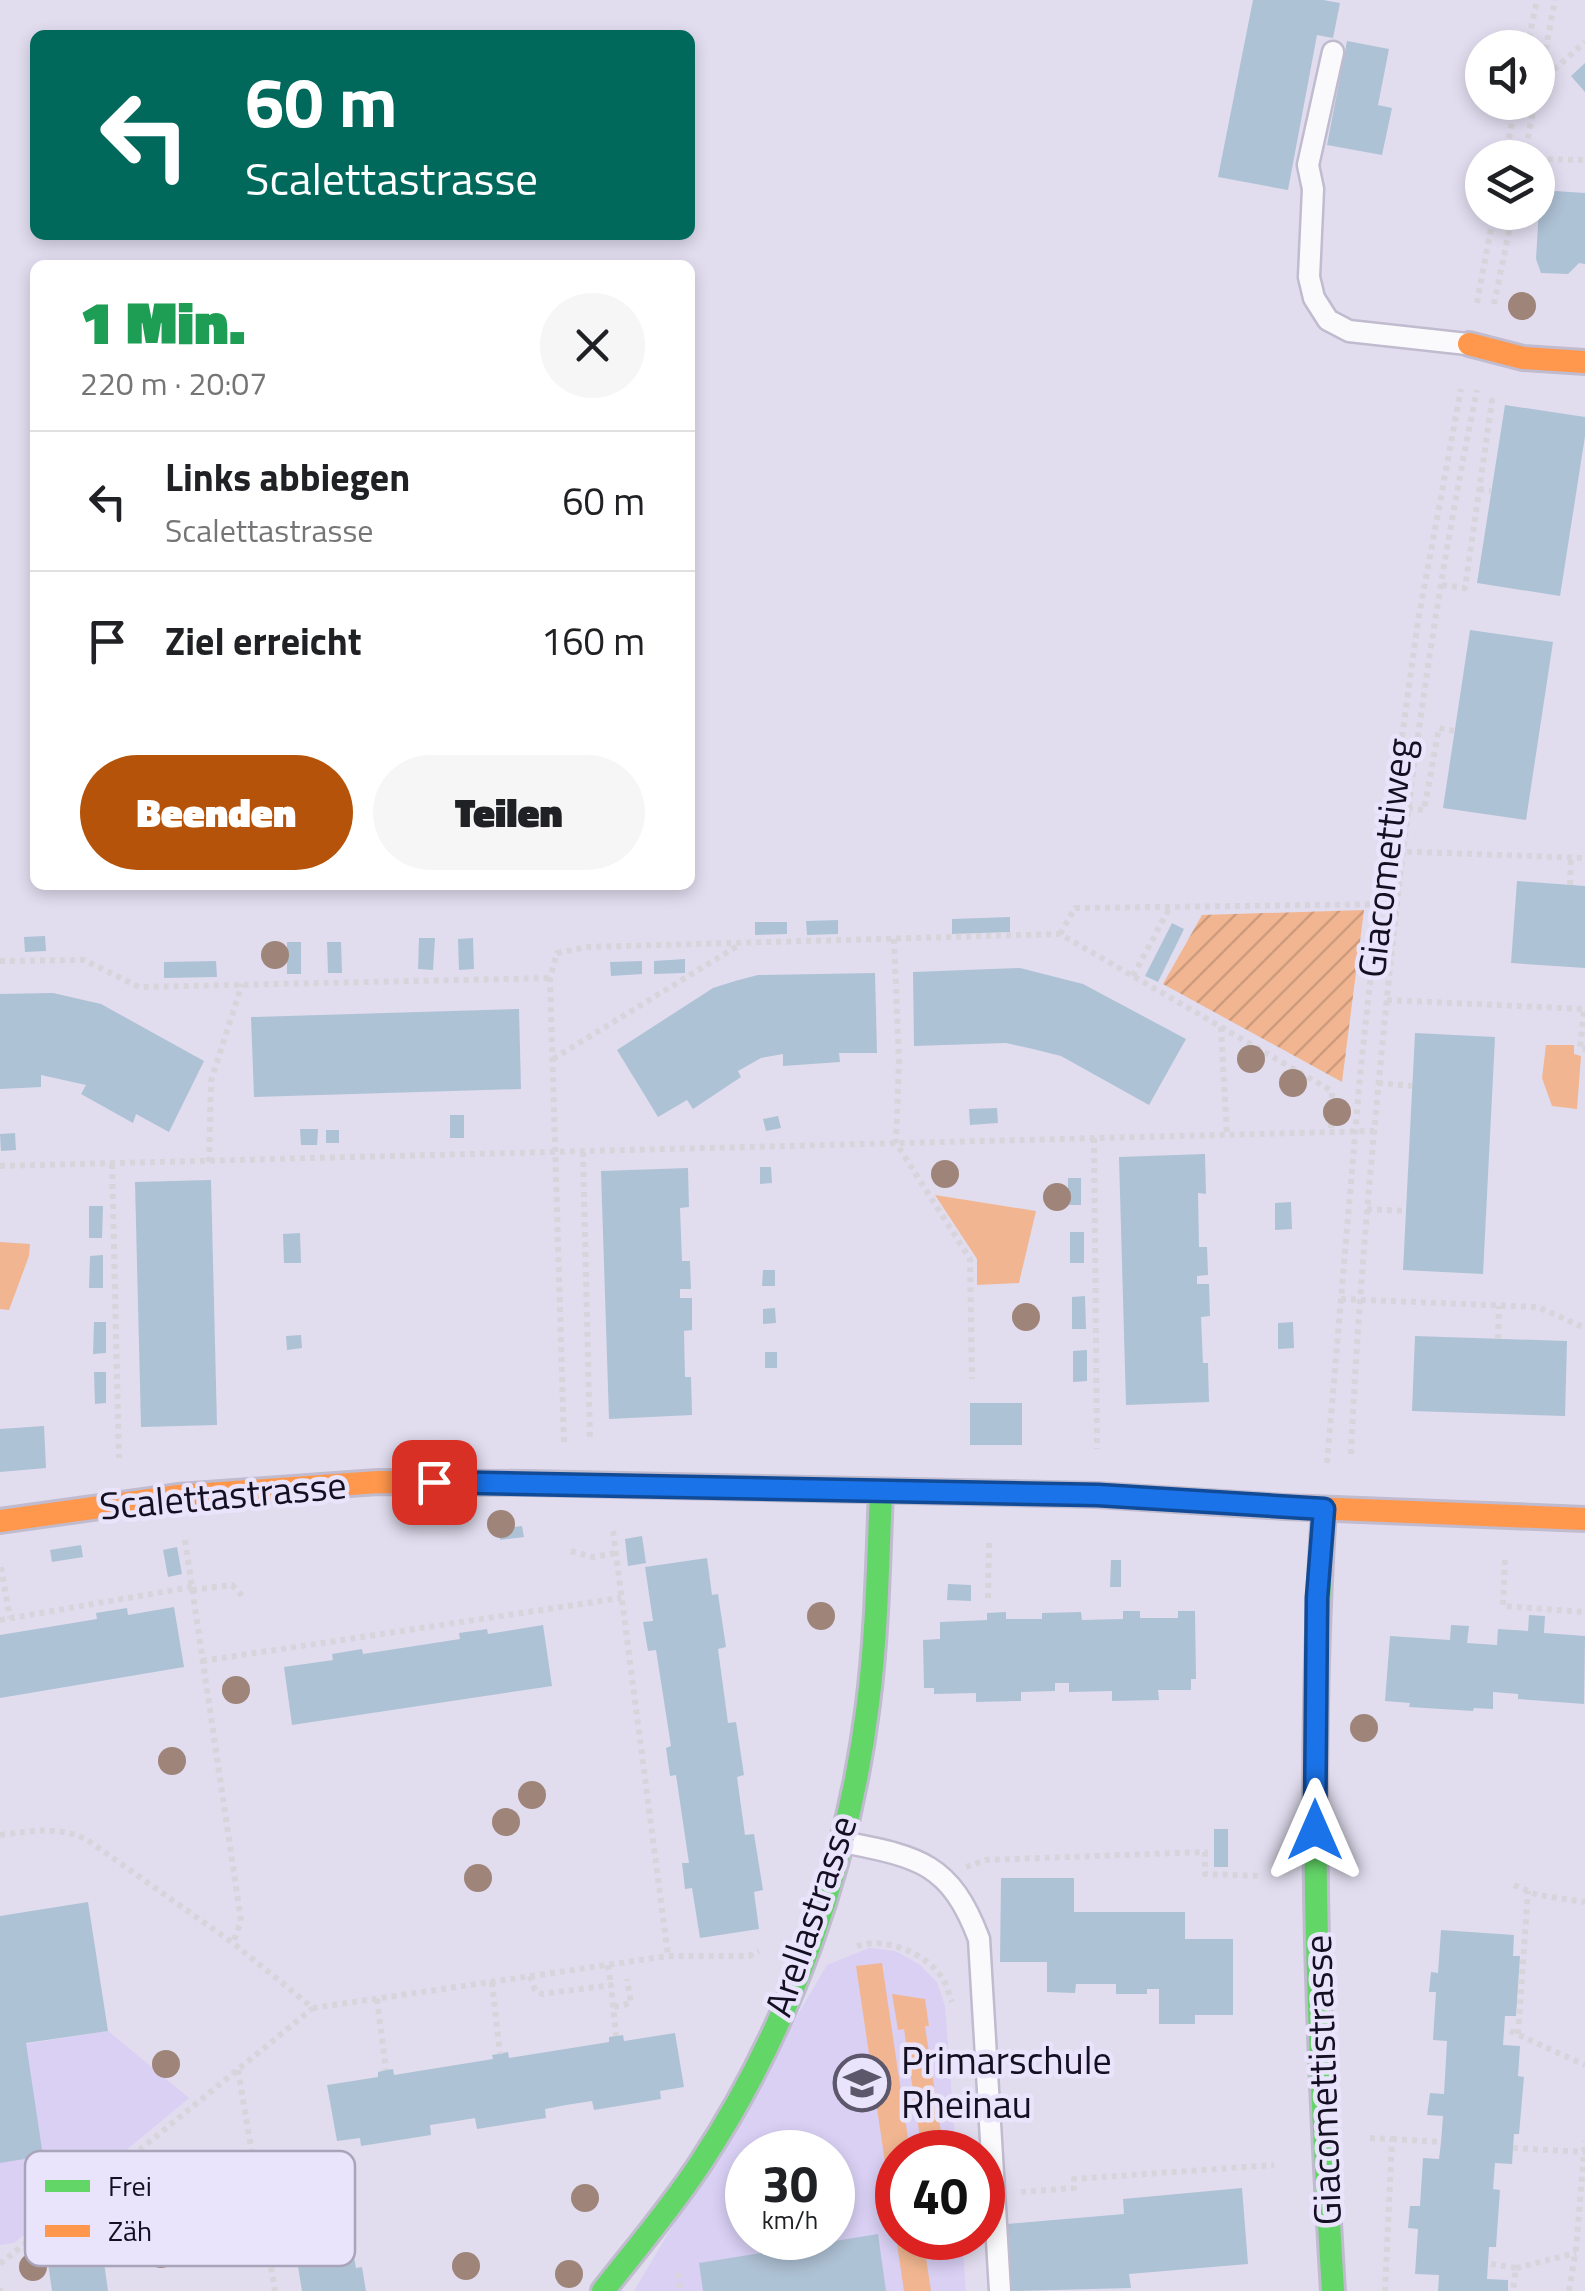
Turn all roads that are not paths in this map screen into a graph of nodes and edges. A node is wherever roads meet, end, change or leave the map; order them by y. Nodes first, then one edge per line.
1 (1333, 52) dead end
2 (1478, 346) joint
3 (1585, 362) edge
4 (881, 1492) junction
5 (1324, 1509) junction
6 (1585, 1519) edge
7 (0, 1520) edge
8 (842, 1842) junction
9 (603, 2291) edge
10 (1000, 2291) edge
11 (1333, 2291) edge

1 - 2 lane
2 - 3 street
4 - 5 street, Scalettastrasse
4 - 7 street, Scalettastrasse
4 - 8 street, Arellastrasse
5 - 6 street, Scalettastrasse
5 - 11 street, Giacomettistrasse
8 - 9 street, Arellastrasse
8 - 10 lane

